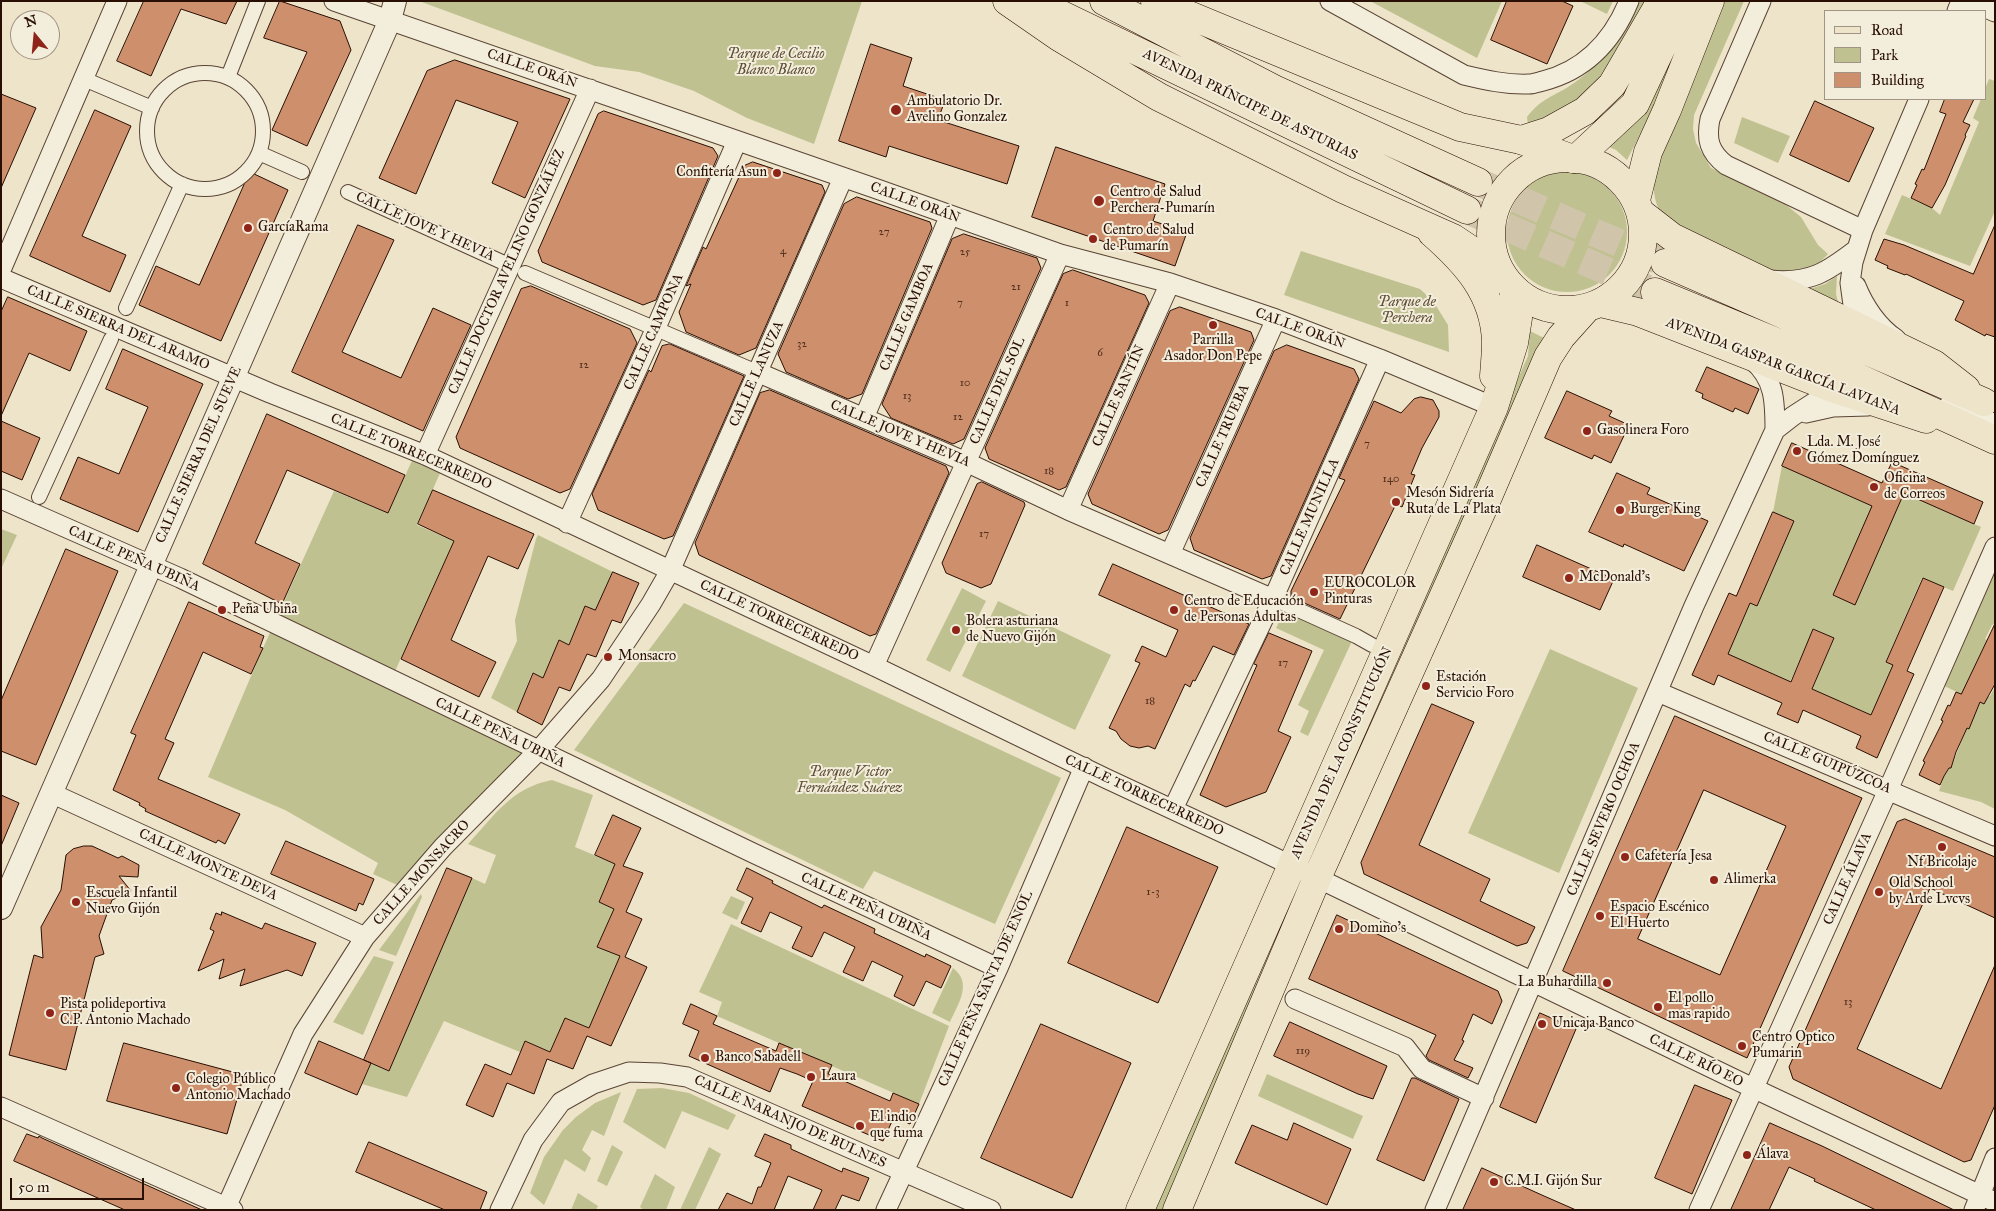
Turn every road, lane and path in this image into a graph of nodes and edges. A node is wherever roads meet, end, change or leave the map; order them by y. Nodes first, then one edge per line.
1 (117, 1) edge
2 (258, 1) edge
3 (334, 1) edge
4 (1007, 1) edge
5 (1033, 1) edge
6 (1104, 1) edge
7 (1155, 1) edge
8 (1330, 1) edge
9 (1630, 1) edge
10 (1661, 1) edge
11 (1681, 1) edge
12 (1710, 1) edge
13 (1760, 1) edge
14 (1970, 1) edge
15 (393, 11) edge
16 (1995, 12) edge
17 (228, 77) junction
18 (84, 79) junction
19 (590, 90) junction
20 (1919, 100) edge
21 (152, 108) junction
22 (1521, 140) junction
23 (737, 141) junction
24 (259, 153) junction
25 (1575, 159) junction
26 (302, 172) dead end
27 (843, 178) junction
28 (1478, 182) tunnel mouth
29 (182, 184) junction
30 (348, 192) dead end
31 (1638, 207) junction
32 (1467, 210) tunnel mouth
33 (950, 216) junction
34 (1424, 225) junction
35 (1863, 230) junction
36 (1857, 249) junction
37 (1060, 254) junction
38 (502, 262) dead end
39 (1665, 263) tunnel mouth
40 (1, 270) edge
41 (525, 273) dead end
42 (1852, 273) junction
43 (1, 278) edge
44 (1506, 278) junction
45 (1758, 279) junction
46 (1170, 283) junction
47 (1655, 292) tunnel mouth
48 (1594, 305) junction
49 (126, 308) dead end
50 (1276, 319) junction
51 (655, 330) junction
52 (1856, 336) junction
53 (111, 339) dead end
54 (1744, 353) junction
55 (1380, 359) junction
56 (1934, 364) junction
57 (758, 372) junction
58 (235, 377) junction
59 (1838, 379) junction
60 (1888, 406) junction
61 (1921, 406) junction
62 (1494, 407) junction
63 (1991, 411) edge
64 (1793, 416) junction
65 (864, 418) junction
66 (1775, 430) junction
67 (1995, 441) edge
68 (425, 455) junction
69 (966, 462) junction
70 (39, 497) dead end
71 (1, 500) edge
72 (1068, 510) junction
73 (568, 523) junction
74 (1995, 547) edge
75 (1170, 554) junction
76 (150, 565) junction
77 (670, 571) junction
78 (1278, 601) junction
79 (1372, 645) dead end
80 (874, 666) junction
81 (1658, 692) junction
82 (538, 751) junction
83 (1084, 767) junction
84 (1888, 790) junction
85 (51, 793) junction
86 (1173, 810) junction
87 (1995, 836) edge
88 (1292, 866) junction
89 (1317, 878) junction
90 (1, 908) edge
91 (365, 937) junction
92 (998, 968) junction
93 (1534, 982) junction
94 (1295, 999) dead end
95 (1753, 1088) junction
96 (1484, 1098) junction
97 (1, 1107) edge
98 (1995, 1158) edge
99 (904, 1172) junction
100 (1983, 1202) edge
101 (228, 1209) edge
102 (500, 1210) edge
103 (886, 1210) edge
104 (991, 1210) edge
105 (1140, 1210) edge
106 (1177, 1210) edge
107 (1435, 1210) edge
108 (1700, 1210) edge

1 - 18 street
2 - 17 street
3 - 15 street, CALLE ORÁN
4 - 34 main road
5 - 32 main road, AVENIDA PRÍNCIPE DE ASTURIAS
6 - 28 main road, AVENIDA PRÍNCIPE DE ASTURIAS
7 - 22 main road
8 - 9 street
10 - 22 main road
11 - 25 main road
12 - 31 main road
13 - 35 street
14 - 16 street
15 - 19 street, CALLE ORÁN
15 - 58 street, CALLE SIERRA DEL SUEVE
17 - 21 street
17 - 24 street
18 - 21 street
18 - 40 street
19 - 23 street, CALLE ORÁN
19 - 68 street, CALLE DOCTOR AVELINO GONZÁLEZ
20 - 35 street
21 - 29 street
22 - 25 main road
23 - 27 street, CALLE ORÁN
23 - 51 street, CALLE CAMPONA
24 - 26 street
24 - 29 street
25 - 31 main road
25 - 44 main road
27 - 33 street, CALLE ORÁN
27 - 57 street, CALLE LANUZA
29 - 49 street
30 - 38 street, CALLE JOVE Y HEVIA
31 - 45 main road
31 - 48 main road
33 - 37 street, CALLE ORÁN
33 - 65 street, CALLE GAMBOA
34 - 44 main road
34 - 62 main road
35 - 36 street
36 - 42 street
36 - 45 street
37 - 46 street, CALLE ORÁN
37 - 69 street, CALLE DEL SOL
39 - 52 main road
41 - 51 street, CALLE JOVE Y HEVIA
42 - 52 street
42 - 56 street
43 - 58 street, CALLE SIERRA DEL ARAMO
44 - 48 main road
44 - 62 main road, AVENIDA DE LA CONSTITUCIÓN
45 - 52 main road
46 - 50 street, CALLE ORÁN
46 - 72 street, CALLE SANTÍN
47 - 59 main road, AVENIDA GASPAR GARCÍA LAVIANA
48 - 54 main road, AVENIDA GASPAR GARCÍA LAVIANA
48 - 89 main road, AVENIDA DE LA CONSTITUCIÓN
50 - 55 street, CALLE ORÁN
50 - 75 street, CALLE TRUEBA
51 - 57 street, CALLE JOVE Y HEVIA
51 - 73 street, CALLE CAMPONA
52 - 56 main road
52 - 59 street, CALLE SEVERO OCHOA
52 - 63 main road
53 - 70 street
54 - 59 main road, AVENIDA GASPAR GARCÍA LAVIANA
54 - 66 street, CALLE SEVERO OCHOA
55 - 62 street, CALLE ORÁN
55 - 78 street, CALLE MUNILLA
56 - 63 main road
57 - 65 street, CALLE JOVE Y HEVIA
57 - 77 street, CALLE LANUZA
58 - 68 street, CALLE TORRECERREDO
58 - 76 street, CALLE SIERRA DEL SUEVE
59 - 60 main road, AVENIDA GASPAR GARCÍA LAVIANA
59 - 61 main road, AVENIDA GASPAR GARCÍA LAVIANA
59 - 64 street, CALLE SEVERO OCHOA
60 - 64 street, CALLE SEVERO OCHOA
60 - 67 main road, AVENIDA GASPAR GARCÍA LAVIANA
61 - 63 street, AVENIDA GASPAR GARCÍA LAVIANA
61 - 67 main road, AVENIDA GASPAR GARCÍA LAVIANA
62 - 88 main road, AVENIDA DE LA CONSTITUCIÓN
64 - 66 street, CALLE SEVERO OCHOA
65 - 69 street, CALLE JOVE Y HEVIA
66 - 81 street, CALLE SEVERO OCHOA
68 - 73 street, CALLE TORRECERREDO
69 - 72 street, CALLE JOVE Y HEVIA
69 - 80 street, CALLE DEL SOL
71 - 76 street, CALLE PEÑA UBIÑA
72 - 75 street, CALLE JOVE Y HEVIA
73 - 77 street, CALLE TORRECERREDO
74 - 84 street, CALLE ÁLAVA
75 - 78 street, CALLE JOVE Y HEVIA
76 - 82 street, CALLE PEÑA UBIÑA
76 - 85 street, CALLE SIERRA DEL SUEVE
77 - 80 street, CALLE TORRECERREDO
77 - 82 street, CALLE MONSACRO
78 - 79 street, CALLE JOVE Y HEVIA
78 - 86 street, CALLE MUNILLA
80 - 83 street, CALLE TORRECERREDO
81 - 84 street, CALLE GUIPÚZCOA
81 - 93 street, CALLE SEVERO OCHOA
82 - 91 street, CALLE MONSACRO
82 - 92 street, CALLE PEÑA UBIÑA
83 - 86 street, CALLE TORRECERREDO
83 - 92 street, CALLE PEÑA SANTA DE ENOL
84 - 87 street, CALLE GUIPÚZCOA
84 - 95 street, CALLE ÁLAVA
85 - 90 street, CALLE SIERRA DEL SUEVE
85 - 91 street, CALLE MONTE DEVA
86 - 88 street, CALLE TORRECERREDO
88 - 89 street, CALLE TORRECERREDO
88 - 105 main road, AVENIDA DE LA CONSTITUCIÓN
89 - 93 street, CALLE RÍO EO
89 - 106 main road, AVENIDA DE LA CONSTITUCIÓN
91 - 101 street, CALLE MONSACRO
92 - 99 street, CALLE PEÑA SANTA DE ENOL
93 - 95 street, CALLE RÍO EO
93 - 96 street, CALLE SEVERO OCHOA
94 - 96 street
95 - 100 street, CALLE RÍO EO
95 - 108 street, CALLE ÁLAVA
96 - 107 street, CALLE SEVERO OCHOA
97 - 101 street
98 - 100 street
99 - 102 street, CALLE NARANJO DE BULNES
99 - 103 street, CALLE PEÑA SANTA DE ENOL
99 - 104 street, CALLE NARANJO DE BULNES

